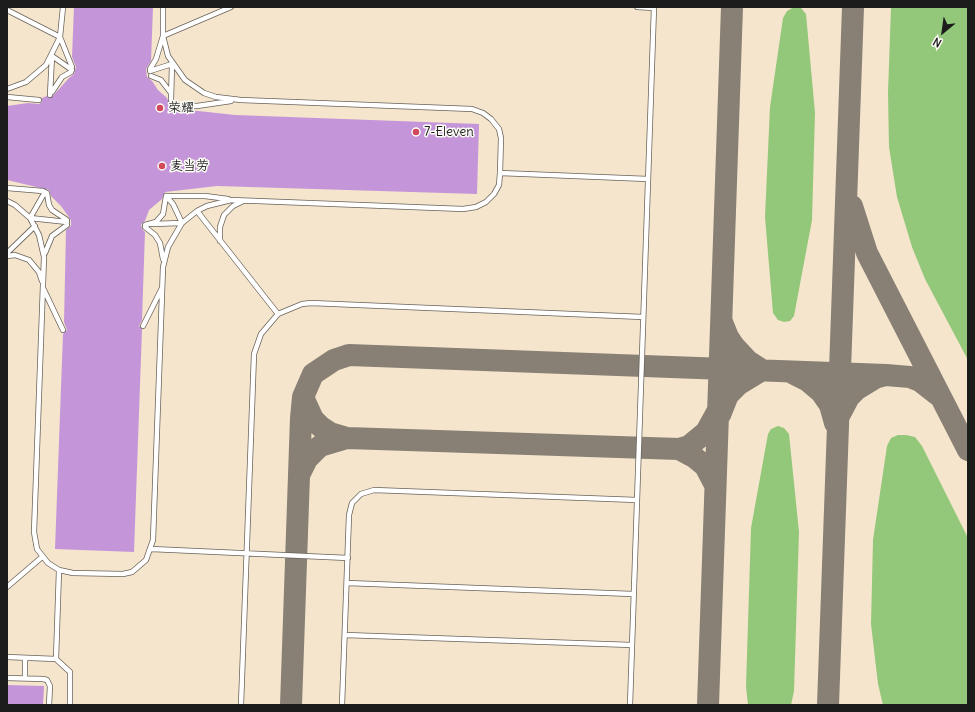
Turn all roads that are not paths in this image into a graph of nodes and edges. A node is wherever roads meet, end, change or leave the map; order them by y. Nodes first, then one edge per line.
1 (63, 7) edge
2 (164, 7) edge
3 (231, 7) edge
4 (637, 7) edge
5 (654, 7) edge
6 (7, 10) edge
7 (163, 36) junction
8 (60, 37) junction
9 (52, 56) junction
10 (172, 64) junction
11 (72, 70) junction
12 (150, 72) junction
13 (7, 89) edge
14 (172, 94) junction
15 (7, 97) edge
16 (39, 100) dead end
17 (171, 100) dead end
18 (240, 100) junction
19 (181, 105) dead end
20 (500, 173) junction
21 (648, 179) junction
22 (7, 188) edge
23 (45, 192) junction
24 (166, 196) junction
25 (7, 201) edge
26 (243, 201) junction
27 (197, 210) junction
28 (30, 218) junction
29 (67, 222) junction
30 (182, 223) junction
31 (150, 224) junction
32 (35, 226) junction
33 (221, 243) junction
34 (7, 253) edge
35 (7, 256) edge
36 (44, 257) junction
37 (163, 268) junction
38 (44, 286) junction
39 (162, 286) junction
40 (278, 314) junction
41 (643, 317) junction
42 (143, 326) dead end
43 (63, 330) dead end
44 (637, 500) junction
45 (151, 549) junction
46 (247, 554) junction
47 (42, 557) junction
48 (348, 558) junction
49 (59, 570) junction
50 (347, 583) junction
51 (7, 588) edge
52 (634, 594) junction
53 (345, 635) junction
54 (632, 645) junction
55 (7, 657) edge
56 (25, 658) junction
57 (56, 659) junction
58 (7, 678) edge
59 (25, 678) junction
60 (49, 705) edge
61 (70, 705) edge
62 (241, 705) edge
63 (342, 705) edge
64 (630, 705) edge

1 - 8 lane
2 - 7 lane
3 - 7 lane
4 - 5 lane
5 - 21 lane
6 - 8 lane
7 - 10 lane
7 - 12 lane
8 - 9 lane
8 - 11 lane
9 - 11 lane
9 - 11 lane
9 - 13 lane
10 - 12 lane
10 - 14 lane
10 - 18 lane
12 - 14 lane
14 - 17 lane
15 - 16 lane
18 - 19 lane
18 - 20 lane
20 - 21 lane
20 - 26 lane
21 - 41 lane
22 - 23 lane
23 - 28 lane
23 - 29 lane
24 - 26 lane
24 - 30 lane
24 - 31 lane
25 - 28 lane
26 - 27 lane
26 - 33 lane
27 - 30 lane
27 - 33 lane
28 - 29 lane
28 - 32 lane
29 - 36 lane
30 - 31 lane
30 - 37 lane
31 - 37 lane
32 - 34 lane
32 - 36 lane
33 - 40 lane
35 - 38 lane
36 - 38 lane
37 - 39 lane
38 - 43 lane
38 - 47 lane
39 - 42 lane
39 - 45 lane
40 - 41 lane
40 - 46 lane
41 - 44 lane
44 - 48 lane
44 - 52 lane
45 - 46 lane
45 - 49 lane
46 - 48 lane
46 - 62 lane
47 - 49 lane
47 - 51 lane
48 - 50 lane
49 - 57 lane
50 - 52 lane
50 - 53 lane
52 - 54 lane
53 - 54 lane
53 - 63 lane
54 - 64 lane
55 - 56 lane
56 - 57 lane
56 - 59 lane
57 - 61 lane
58 - 59 lane
59 - 60 lane

